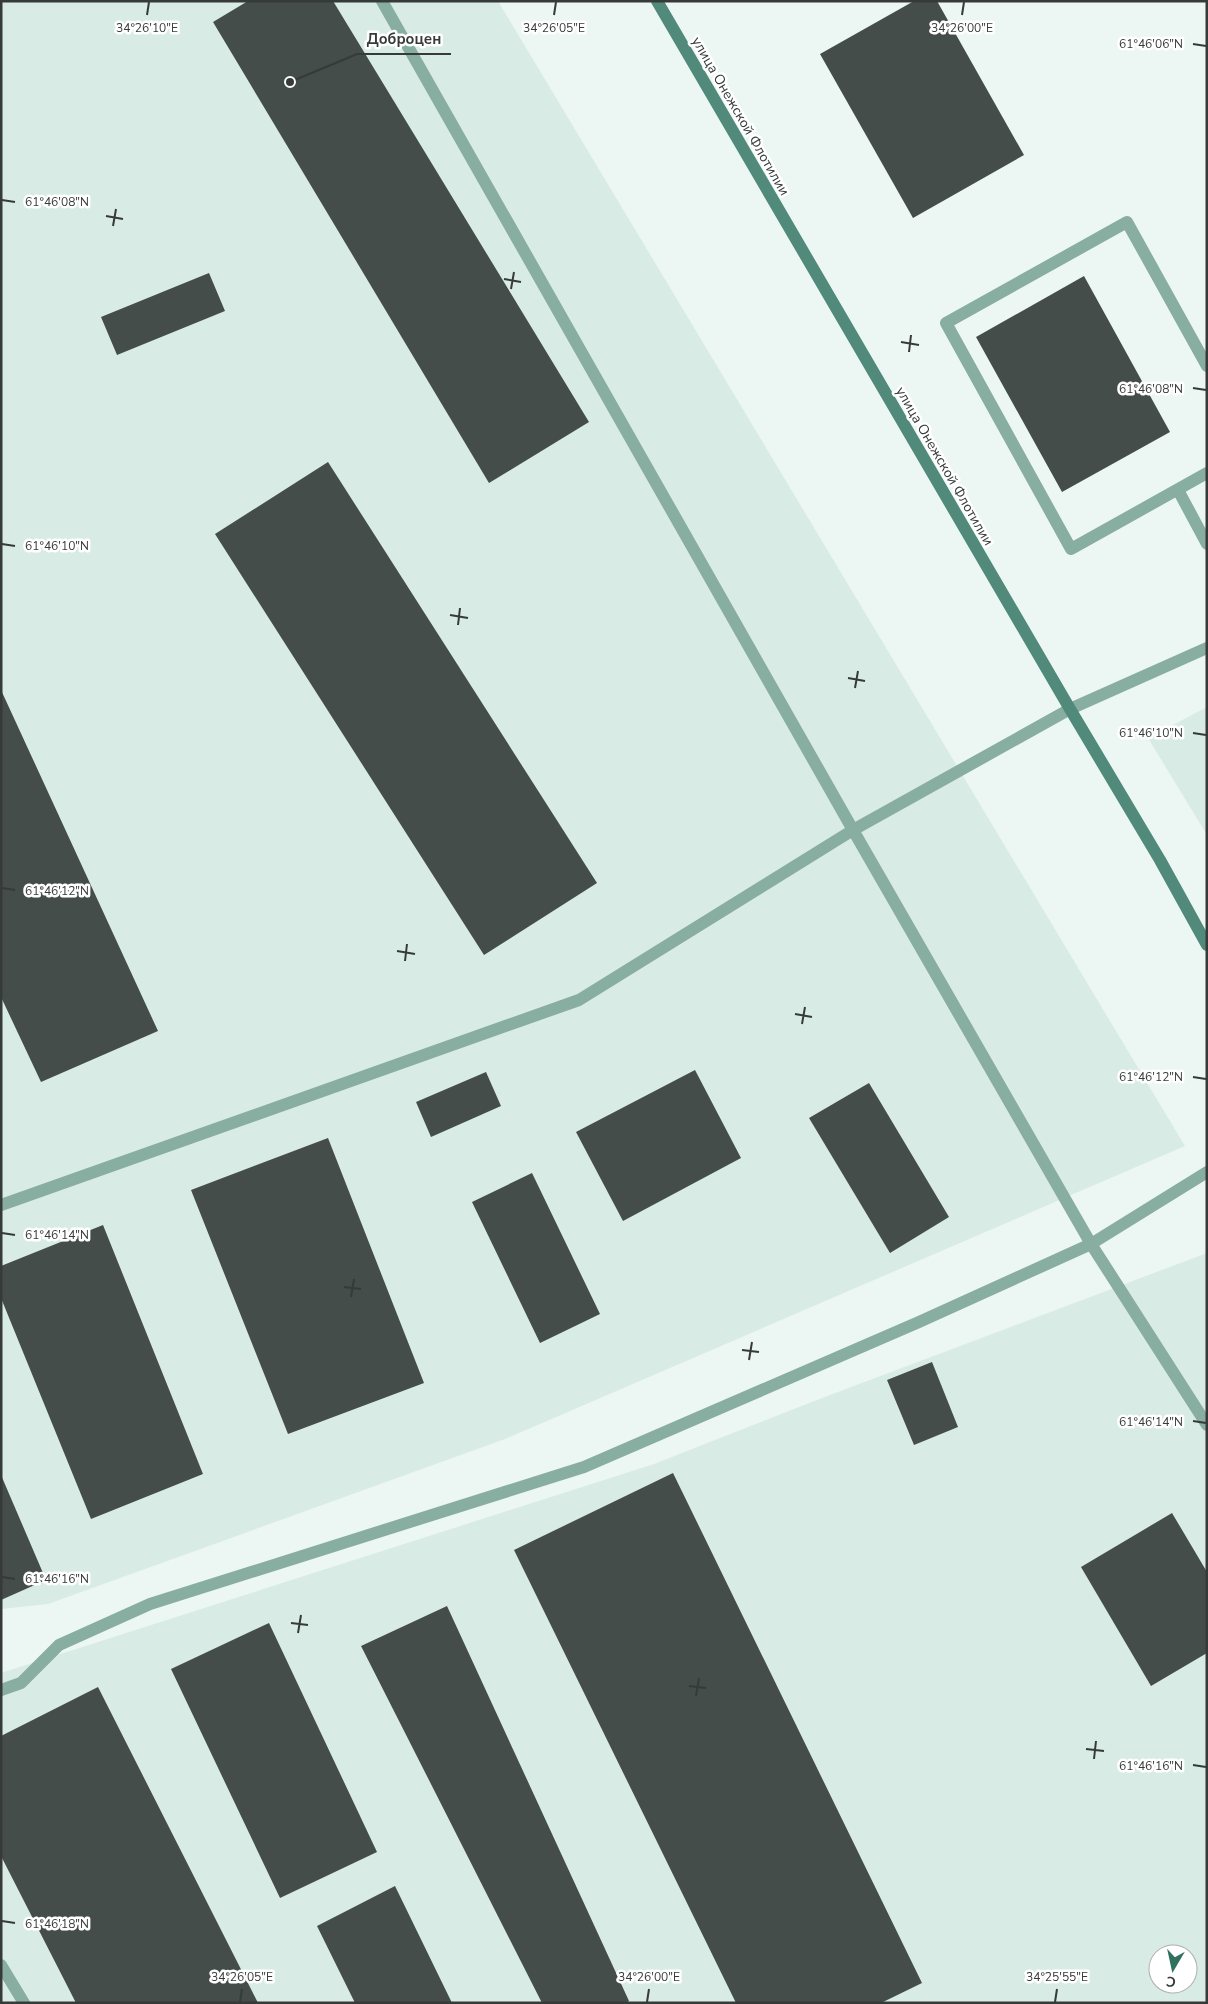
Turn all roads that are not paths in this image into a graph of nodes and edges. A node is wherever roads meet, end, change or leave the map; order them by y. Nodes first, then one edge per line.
1 (382, 1) edge
2 (657, 1) edge
3 (1207, 366) edge
4 (1207, 473) edge
5 (1178, 490) junction
6 (1207, 544) edge
7 (1207, 648) edge
8 (1070, 709) junction
9 (853, 830) junction
10 (1207, 946) edge
11 (1207, 1172) edge
12 (1, 1205) edge
13 (1091, 1244) junction
14 (1207, 1425) edge
15 (1, 1690) edge
16 (1, 1965) edge
17 (24, 2003) edge

1 - 9 lane
2 - 8 main road, улица Онежской Флотилии
3 - 5 lane
4 - 5 lane
5 - 6 lane
7 - 8 lane
8 - 9 lane
8 - 10 main road, улица Онежской Флотилии
9 - 12 lane
9 - 13 lane
11 - 13 lane
13 - 14 lane
13 - 15 lane
16 - 17 lane

